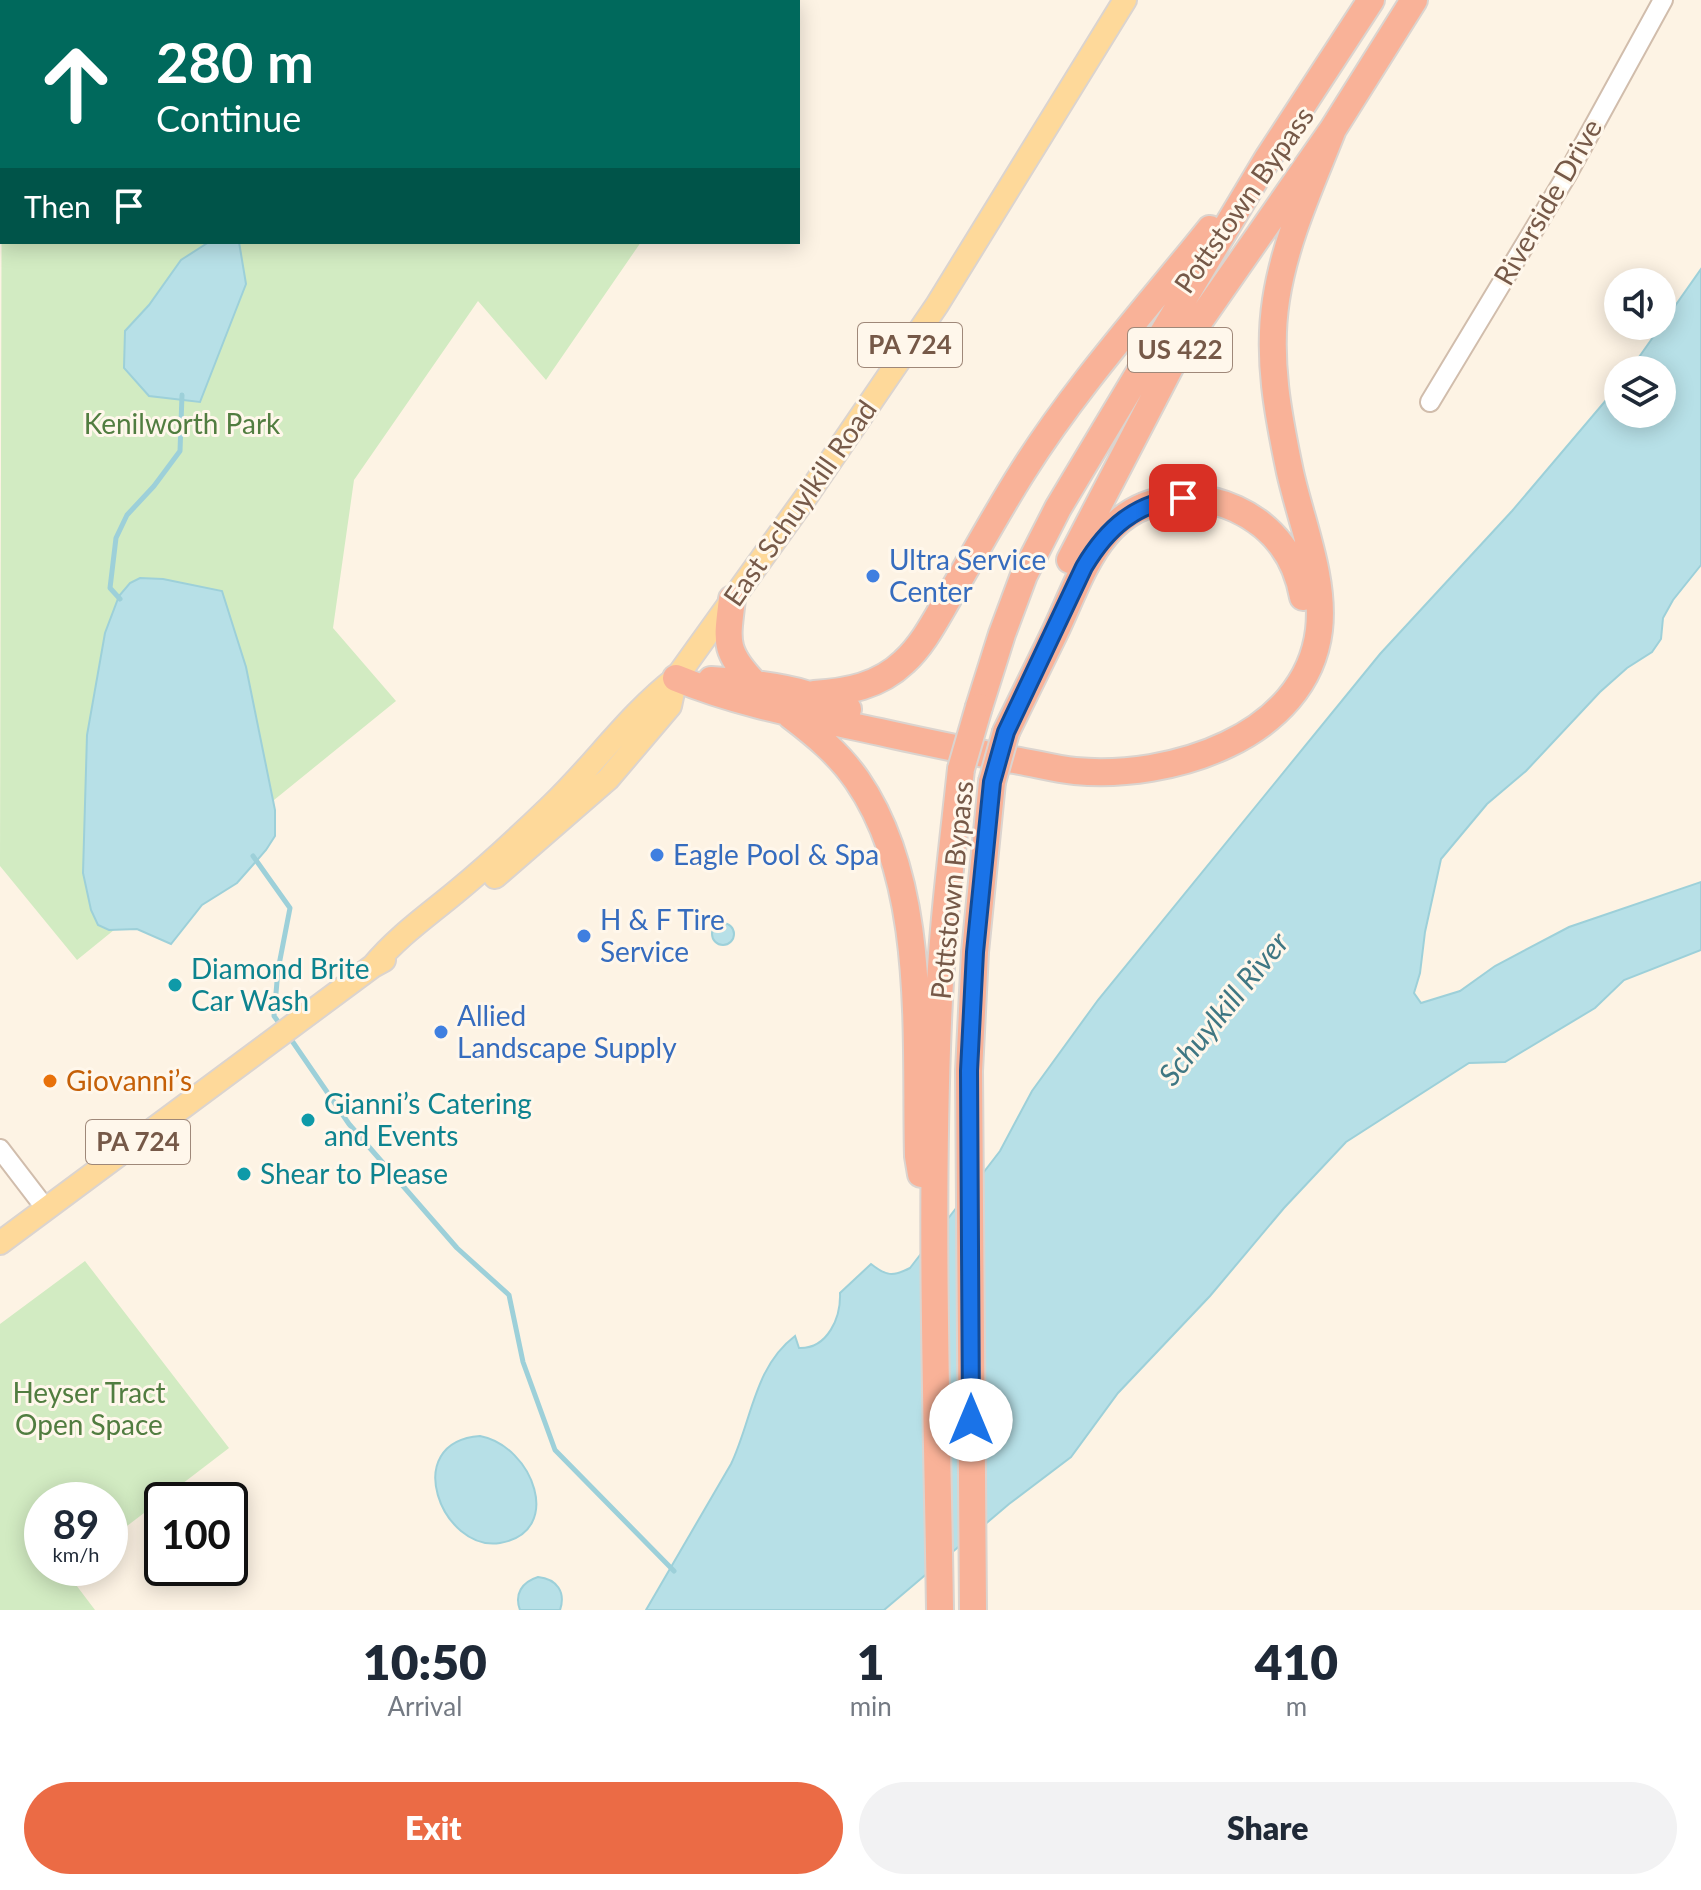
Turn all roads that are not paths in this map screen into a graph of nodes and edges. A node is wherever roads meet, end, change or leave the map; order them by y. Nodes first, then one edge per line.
1 (1125, 0) edge
2 (1371, 0) edge
3 (1414, 0) edge
4 (1663, 0) edge
5 (1333, 129) junction
6 (1268, 158) junction
7 (1430, 402) dead end
8 (732, 599) junction
9 (676, 678) junction
10 (755, 684) junction
11 (807, 695) junction
12 (785, 711) junction
13 (1006, 732) junction
14 (0, 1149) edge
15 (46, 1209) junction
16 (0, 1243) edge
17 (934, 1245) junction
18 (940, 1610) edge
19 (973, 1610) edge

1 - 8 main road, East Schuylkill Road / PA 724
2 - 6 highway, Pottstown Bypass / US 422
3 - 5 highway, Pottstown Bypass / US 422
4 - 7 street, Riverside Drive
5 - 12 highway
5 - 13 highway, Pottstown Bypass / US 422
6 - 11 highway
6 - 17 highway, Pottstown Bypass / US 422, bridge
8 - 9 main road, East Schuylkill Road / PA 724
8 - 10 highway
9 - 10 highway
9 - 12 highway
9 - 15 main road, East Schuylkill Road / PA 724
10 - 11 highway
11 - 13 highway
12 - 17 highway
13 - 19 highway, Pottstown Bypass / US 422, bridge
14 - 15 street
15 - 16 main road, East Schuylkill Road / PA 724
17 - 18 highway, US 422

